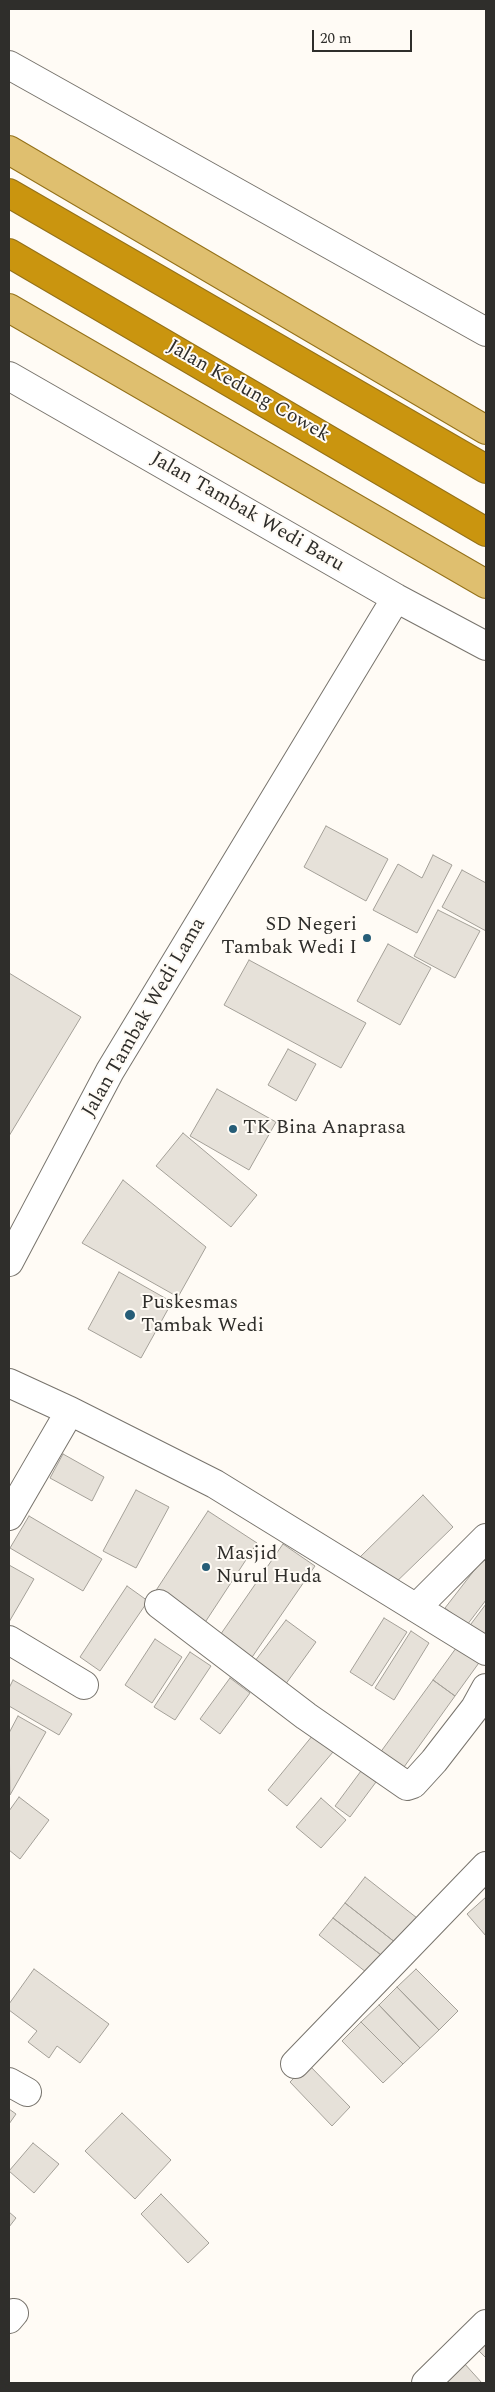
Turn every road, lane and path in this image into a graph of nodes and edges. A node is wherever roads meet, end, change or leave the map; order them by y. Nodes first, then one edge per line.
1 (9, 65) edge
2 (9, 150) edge
3 (9, 193) edge
4 (9, 253) edge
5 (9, 308) edge
6 (486, 332) edge
7 (9, 376) edge
8 (486, 430) edge
9 (486, 470) edge
10 (486, 532) edge
11 (486, 584) edge
12 (396, 598) junction
13 (486, 646) edge
14 (9, 1262) edge
15 (9, 1384) edge
16 (70, 1411) junction
17 (9, 1516) edge
18 (486, 1538) edge
19 (159, 1604) dead end
20 (416, 1608) junction
21 (9, 1640) edge
22 (486, 1651) edge
23 (84, 1685) dead end
24 (486, 1688) edge
25 (486, 1866) edge
26 (295, 2064) dead end
27 (486, 2324) edge
28 (426, 2383) edge

1 - 6 street
2 - 8 main road
3 - 9 highway
4 - 10 highway, Jalan Kedung Cowek
5 - 11 main road
7 - 12 street, Jalan Tambak Wedi Baru
12 - 13 street, Jalan Tambak Wedi Baru
12 - 14 street, Jalan Tambak Wedi Lama
15 - 16 street
16 - 17 street
16 - 20 street
18 - 20 street
19 - 24 street
20 - 22 street
21 - 23 street
25 - 26 street
27 - 28 street

